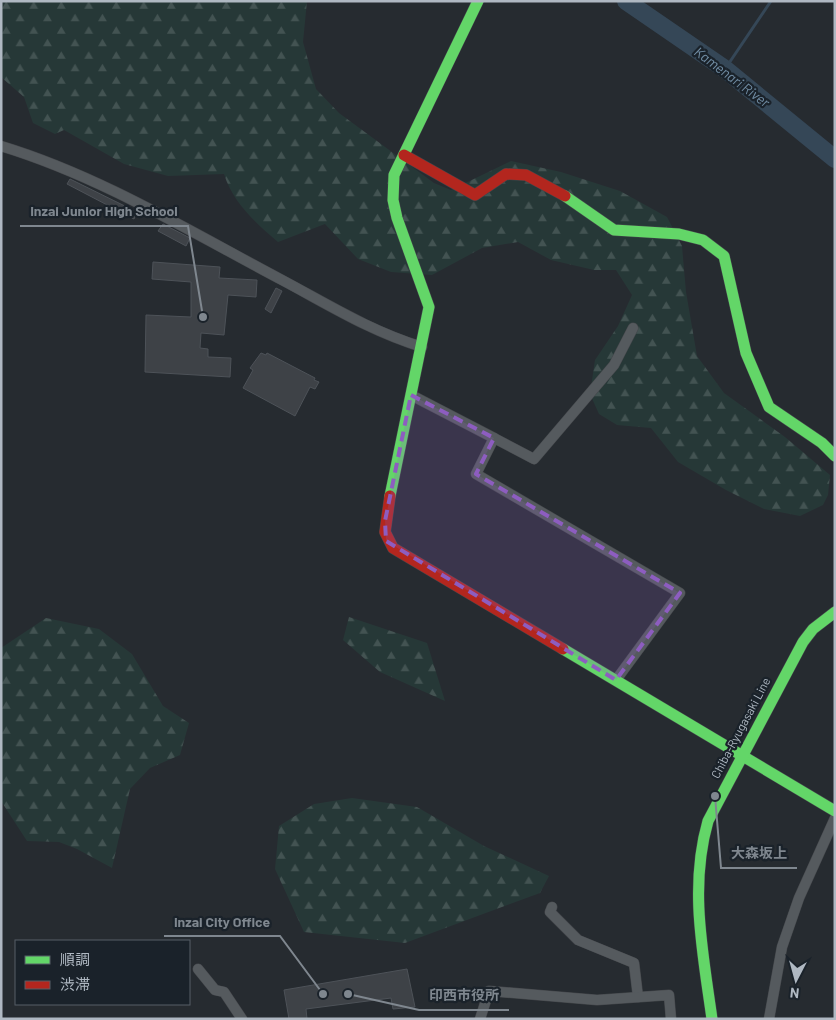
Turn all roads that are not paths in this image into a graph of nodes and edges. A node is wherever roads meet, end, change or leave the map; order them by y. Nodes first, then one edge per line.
1 (478, 1) edge
2 (1, 146) edge
3 (404, 155) junction
4 (633, 328) dead end
5 (422, 348) junction
6 (411, 395) junction
7 (494, 438) junction
8 (835, 456) edge
9 (835, 612) edge
10 (616, 680) junction
11 (742, 756) junction
12 (835, 811) edge
13 (835, 818) edge
14 (552, 907) dead end
15 (198, 969) dead end
16 (638, 997) junction
17 (242, 1019) edge
18 (480, 1019) edge
19 (670, 1019) edge
20 (712, 1019) edge
21 (769, 1019) edge

1 - 3 street
2 - 5 street
3 - 5 street
3 - 8 street
4 - 7 street
5 - 6 street
6 - 7 street
6 - 10 street
7 - 10 street
9 - 11 street, Chiba-Ryugasaki Line
10 - 11 street
11 - 12 street
11 - 20 street, Chiba-Ryugasaki Line
13 - 21 street
14 - 16 street
15 - 17 street
16 - 18 street
16 - 19 street

